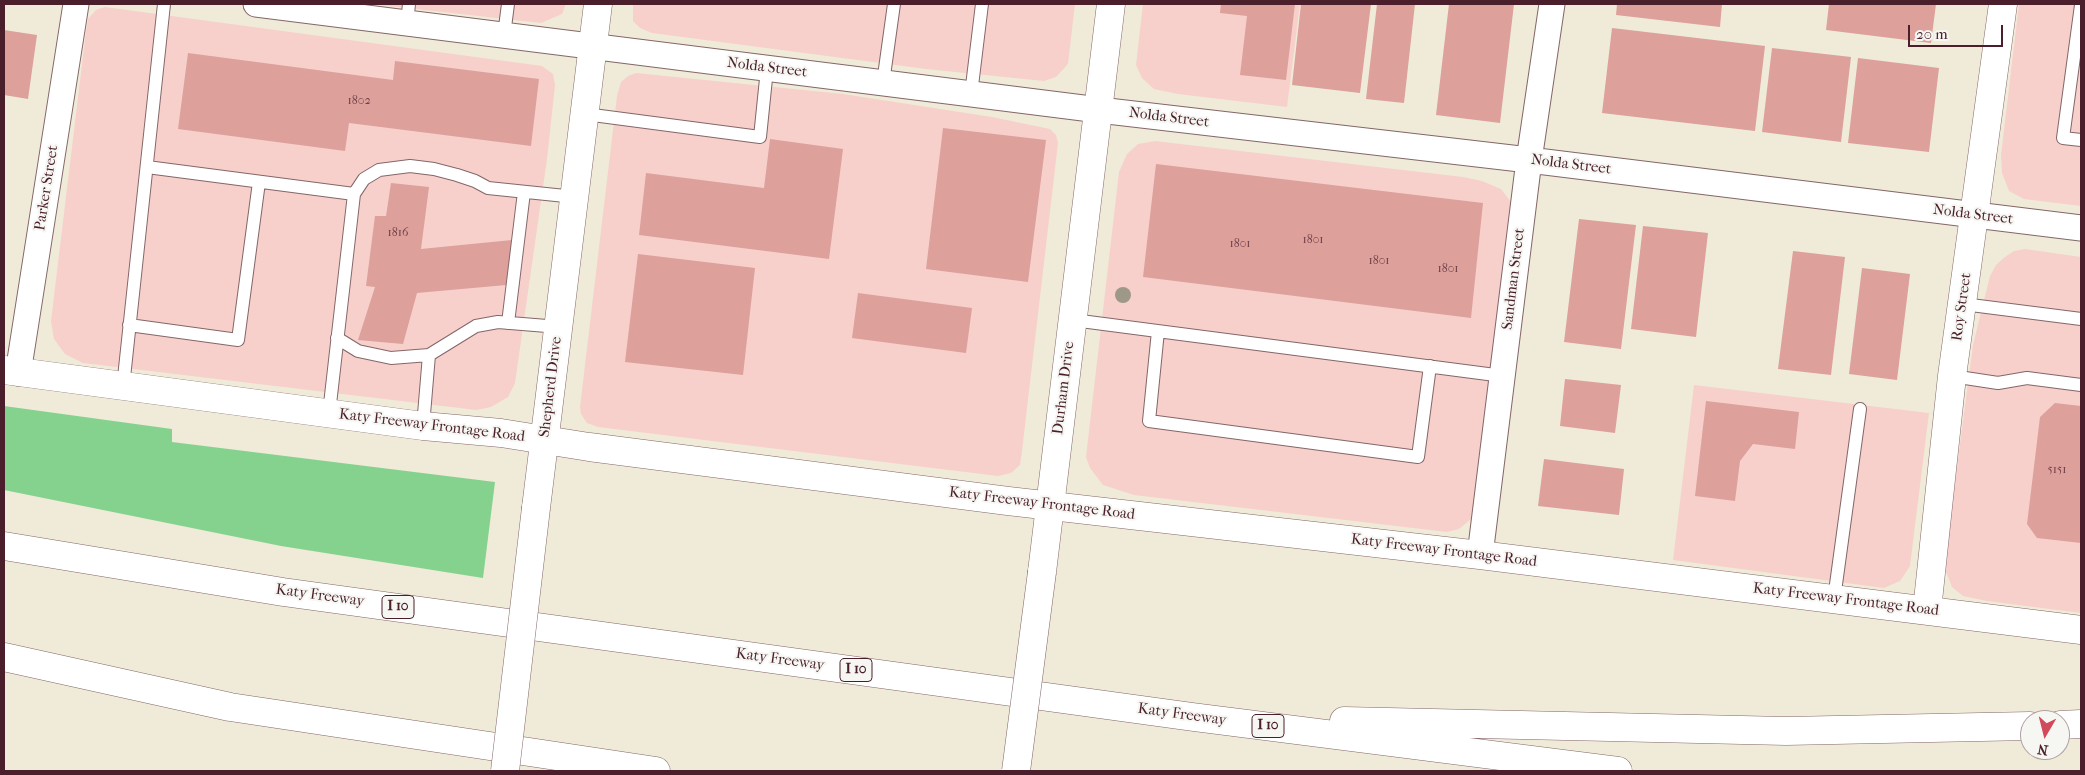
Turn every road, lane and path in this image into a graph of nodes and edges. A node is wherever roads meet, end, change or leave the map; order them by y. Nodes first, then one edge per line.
1 (76, 4) edge
2 (164, 4) edge
3 (256, 4) edge
4 (508, 4) edge
5 (598, 4) edge
6 (894, 4) edge
7 (982, 4) edge
8 (1112, 4) edge
9 (1552, 4) edge
10 (2003, 4) edge
11 (2081, 5) edge
12 (302, 7) edge
13 (408, 14) edge
14 (504, 35) junction
15 (593, 47) junction
16 (767, 69) junction
17 (883, 83) junction
18 (971, 94) junction
19 (1099, 110) junction
20 (585, 114) junction
21 (2081, 140) edge
22 (1529, 160) junction
23 (146, 167) junction
24 (259, 182) junction
25 (524, 192) junction
26 (354, 194) junction
27 (575, 197) junction
28 (1974, 215) junction
29 (2081, 228) edge
30 (1963, 304) junction
31 (2081, 319) edge
32 (1073, 320) junction
33 (508, 323) junction
34 (130, 325) junction
35 (559, 327) junction
36 (1158, 330) junction
37 (338, 338) junction
38 (429, 355) junction
39 (1430, 366) junction
40 (11, 372) edge
41 (1502, 376) junction
42 (1952, 376) junction
43 (2081, 385) edge
44 (123, 387) junction
45 (1860, 409) dead end
46 (329, 414) junction
47 (423, 426) junction
48 (544, 441) junction
49 (1050, 506) junction
50 (4, 546) edge
51 (1480, 554) junction
52 (1834, 599) junction
53 (1927, 610) junction
54 (2081, 630) edge
55 (4, 657) edge
56 (1193, 717) junction
57 (2020, 726) edge
58 (505, 771) edge
59 (656, 771) edge
60 (1016, 771) edge
61 (1618, 771) edge

1 - 40 street, Parker Street
2 - 23 lane
3 - 12 street, Nolda Street
4 - 14 lane
5 - 15 main road, Shepherd Drive
6 - 17 lane
7 - 18 lane
8 - 19 main road, Durham Drive
9 - 22 street, Sandman Street
10 - 28 main road, Roy Street
11 - 21 lane
12 - 13 street, Nolda Street
13 - 14 street, Nolda Street
14 - 15 street, Nolda Street
15 - 16 street, Nolda Street
15 - 20 main road, Shepherd Drive
16 - 17 street, Nolda Street
16 - 20 lane
17 - 18 street, Nolda Street
18 - 19 street, Nolda Street
19 - 22 street, Nolda Street
19 - 32 main road, Durham Drive
20 - 27 main road, Shepherd Drive
22 - 28 street, Nolda Street
22 - 41 street, Sandman Street
23 - 24 lane
23 - 34 lane
24 - 26 lane
24 - 34 lane
25 - 26 lane
25 - 27 lane
25 - 33 lane
26 - 37 lane
27 - 35 main road, Shepherd Drive
28 - 29 street, Nolda Street
28 - 30 main road, Roy Street
30 - 31 lane
30 - 42 main road, Roy Street
32 - 36 lane
32 - 49 main road, Durham Drive
33 - 35 lane
33 - 38 lane
34 - 44 lane
35 - 48 main road, Shepherd Drive
36 - 39 lane
36 - 39 lane
37 - 38 lane
37 - 46 lane
38 - 47 lane
39 - 41 lane
40 - 44 main road, Katy Freeway Frontage Road
41 - 51 street, Sandman Street
42 - 43 lane
42 - 53 main road, Roy Street
44 - 46 main road, Katy Freeway Frontage Road
45 - 52 lane
46 - 47 main road, Katy Freeway Frontage Road
47 - 48 main road, Katy Freeway Frontage Road
48 - 49 main road, Katy Freeway Frontage Road
48 - 58 main road, Shepherd Drive, bridge
49 - 51 main road, Katy Freeway Frontage Road
49 - 60 main road, Durham Drive, bridge
50 - 56 main road, Katy Freeway / I 10
51 - 52 main road, Katy Freeway Frontage Road
52 - 53 main road, Katy Freeway Frontage Road
53 - 54 main road, Katy Freeway Frontage Road
55 - 59 main road
56 - 57 main road
56 - 61 main road, Katy Freeway / I 10

